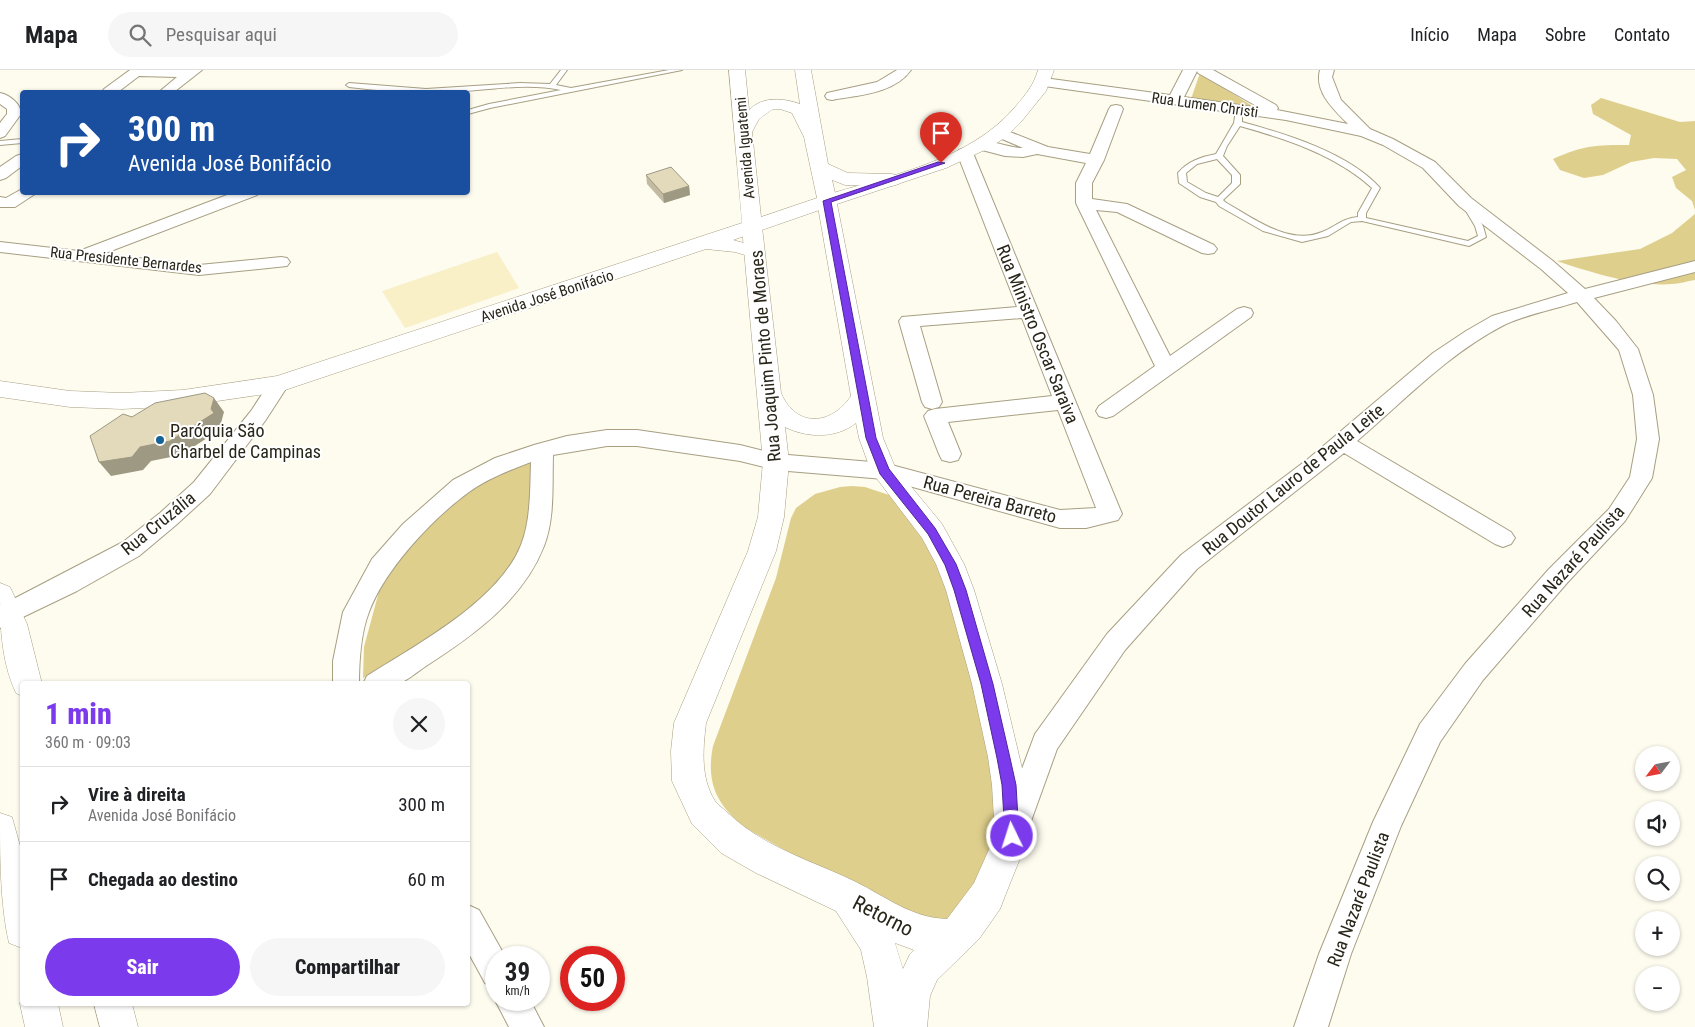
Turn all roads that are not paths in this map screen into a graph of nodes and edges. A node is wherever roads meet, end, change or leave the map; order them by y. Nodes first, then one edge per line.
1 (564, 70) edge
2 (679, 70) edge
3 (739, 70) edge
4 (904, 70) edge
5 (1190, 70) edge
6 (1203, 70) edge
7 (1327, 70) edge
8 (193, 72) edge
9 (134, 74) edge
10 (804, 74) edge
11 (1045, 76) edge
12 (348, 85) dead end
13 (553, 85) junction
14 (97, 90) edge
15 (112, 90) edge
16 (169, 90) edge
17 (395, 90) edge
18 (461, 90) edge
19 (570, 90) junction
20 (832, 96) dead end
21 (0, 97) edge
22 (1174, 100) junction
23 (1116, 109) dead end
24 (470, 111) edge
25 (18, 113) edge
26 (1238, 116) junction
27 (1286, 116) junction
28 (1358, 126) junction
29 (744, 132) junction
30 (0, 133) edge
31 (1000, 133) junction
32 (813, 137) junction
33 (20, 141) edge
34 (0, 143) edge
35 (973, 149) junction
36 (1044, 151) junction
37 (1220, 156) junction
38 (20, 160) edge
39 (1096, 160) junction
40 (819, 167) junction
41 (0, 175) edge
42 (892, 180) junction
43 (23, 195) edge
44 (243, 195) edge
45 (1219, 200) junction
46 (827, 201) junction
47 (1465, 202) junction
48 (1084, 203) junction
49 (3, 204) edge
50 (1362, 219) junction
51 (753, 239) junction
52 (0, 247) edge
53 (1208, 249) dead end
54 (82, 255) junction
55 (281, 262) dead end
56 (1695, 266) edge
57 (1580, 295) junction
58 (1029, 312) junction
59 (1244, 313) dead end
60 (1166, 368) junction
61 (279, 384) junction
62 (0, 389) edge
63 (768, 390) junction
64 (862, 398) junction
65 (932, 402) dead end
66 (1065, 402) junction
67 (1106, 410) dead end
68 (1342, 442) junction
69 (542, 450) junction
70 (950, 454) dead end
71 (776, 462) junction
72 (884, 471) junction
73 (1110, 514) joint
74 (1504, 538) dead end
75 (3, 609) edge
76 (26, 681) edge
77 (346, 681) edge
78 (380, 681) edge
79 (0, 829) edge
80 (1012, 836) junction
81 (843, 895) junction
82 (20, 921) edge
83 (470, 925) edge
84 (954, 938) junction
85 (485, 952) edge
86 (39, 1006) edge
87 (114, 1006) edge
88 (518, 1011) edge
89 (44, 1027) edge
90 (119, 1027) edge
91 (527, 1027) edge
92 (893, 1027) edge
93 (908, 1027) edge
94 (1311, 1027) edge

1 - 13 lane
2 - 19 lane
3 - 10 main road
3 - 29 main road, Avenida Iguatemi
4 - 20 street
5 - 22 street
6 - 27 street
7 - 28 street, Rua Nazaré Paulista
8 - 9 street
8 - 16 street
9 - 14 street
9 - 15 street
10 - 32 main road
11 - 22 street, Rua Lumen Christi
11 - 31 main road, Avenida José Bonifácio
12 - 17 lane
13 - 18 lane
13 - 19 lane
19 - 24 lane
21 - 25 street
22 - 26 street, Rua Lumen Christi
23 - 39 street
25 - 30 street
26 - 27 street, Rua Lumen Christi
26 - 37 lane
26 - 50 lane
27 - 28 street, Rua Lumen Christi
28 - 47 street, Rua Nazaré Paulista
29 - 32 main road
29 - 51 main road, Avenida Iguatemi
31 - 35 main road, Avenida José Bonifácio
31 - 36 street
32 - 40 main road
33 - 34 lane
35 - 36 street
35 - 42 main road, Avenida José Bonifácio
35 - 58 street, Rua Ministro Oscar Saraiva
36 - 39 street
37 - 45 lane
37 - 45 lane
38 - 41 street
39 - 48 street
40 - 42 main road
40 - 46 main road
42 - 46 main road, Avenida José Bonifácio
43 - 49 street
44 - 54 street
45 - 50 lane
46 - 51 main road, Avenida José Bonifácio
46 - 64 main road
47 - 50 lane
47 - 57 street, Rua Nazaré Paulista
48 - 53 street
48 - 60 street
51 - 61 main road, Avenida José Bonifácio
51 - 63 main road, Rua Joaquim Pinto de Moraes
52 - 54 street, Rua Presidente Bernardes
54 - 55 street, Rua Presidente Bernardes
56 - 57 street, Rua Doutor Lauro de Paula Leite
57 - 68 street, Rua Doutor Lauro de Paula Leite
57 - 94 street, Rua Nazaré Paulista
58 - 65 street
58 - 66 street, Rua Ministro Oscar Saraiva
59 - 60 street
60 - 67 street
61 - 62 main road, Avenida José Bonifácio
61 - 75 street, Rua Cruzália
63 - 64 main road
63 - 71 main road, Rua Joaquim Pinto de Moraes
64 - 72 main road
66 - 70 street
66 - 73 street, Rua Ministro Oscar Saraiva
68 - 74 street
68 - 80 street, Rua Doutor Lauro de Paula Leite
69 - 71 street, Rua Pereira Barreto
69 - 77 street, Rua Pereira Barreto
69 - 78 street
71 - 72 street, Rua Pereira Barreto
71 - 81 main road, Rua Joaquim Pinto de Moraes
72 - 73 street, Rua Pereira Barreto
72 - 80 main road
75 - 76 main road
79 - 82 main road
80 - 84 main road
81 - 84 main road, Retorno
81 - 92 main road
83 - 85 street
84 - 93 main road
86 - 89 main road
87 - 90 main road
88 - 91 street

